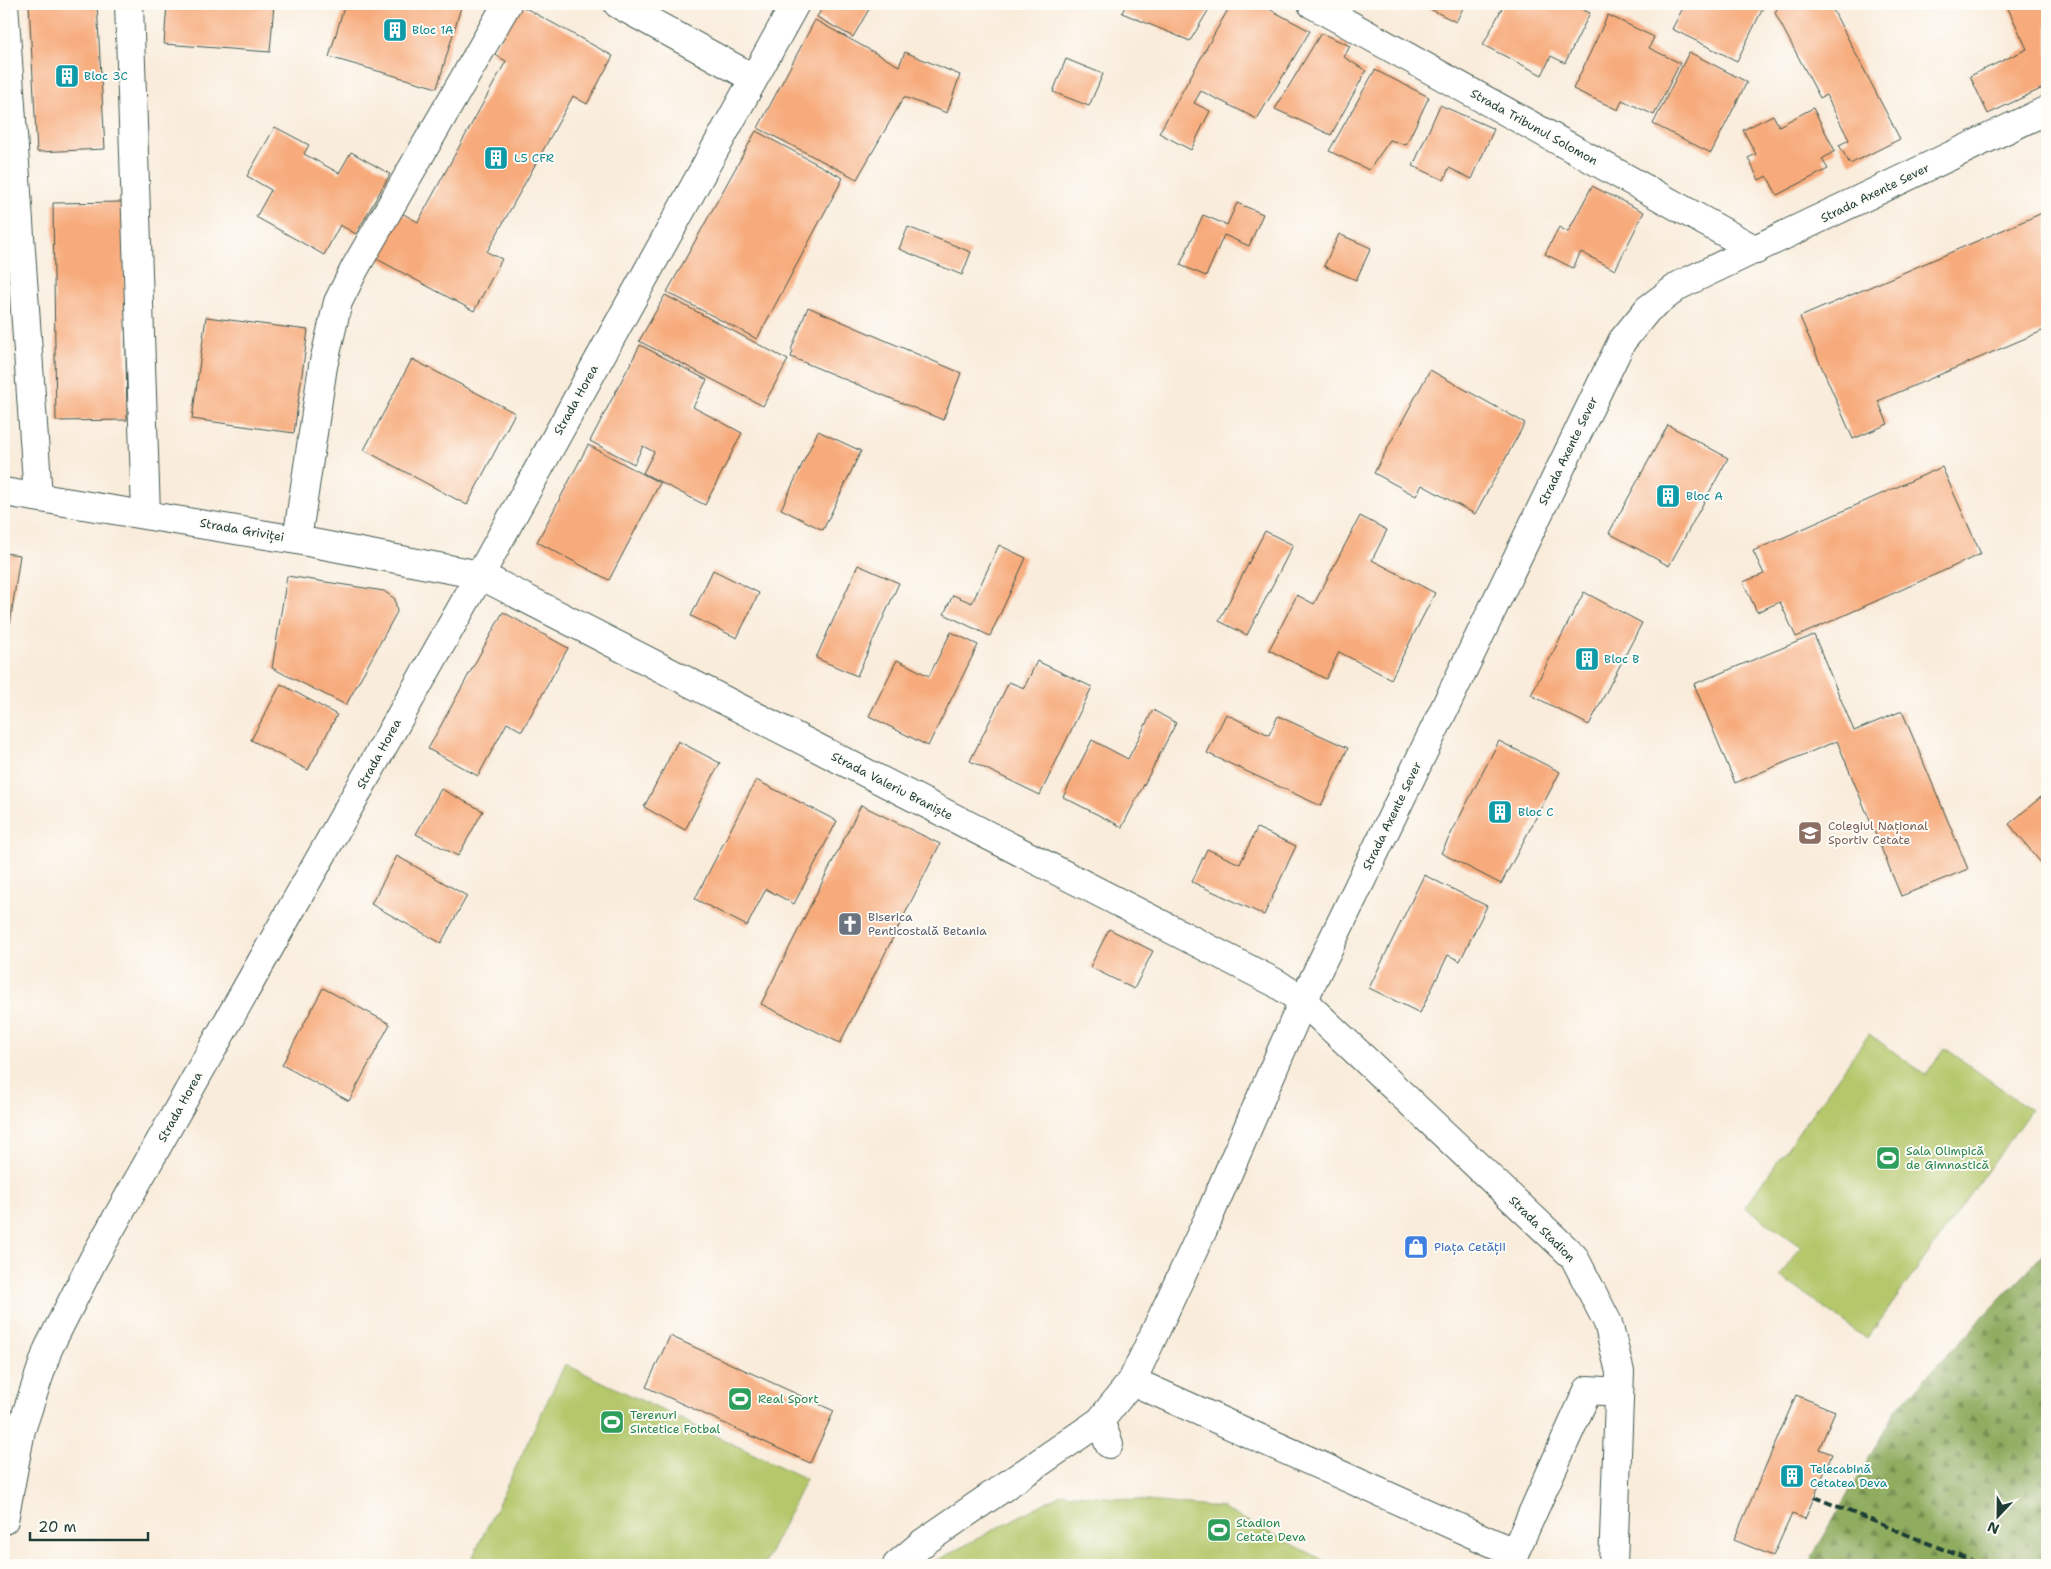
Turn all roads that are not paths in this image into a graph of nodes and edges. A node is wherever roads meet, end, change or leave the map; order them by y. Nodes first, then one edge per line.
1 (4, 4) edge
2 (129, 4) edge
3 (507, 4) edge
4 (618, 4) edge
5 (795, 4) edge
6 (1312, 4) edge
7 (753, 78) junction
8 (2047, 110) edge
9 (1756, 250) junction
10 (4, 492) edge
11 (38, 497) junction
12 (146, 514) junction
13 (297, 540) junction
14 (480, 575) junction
15 (1303, 1002) junction
16 (1132, 1381) junction
17 (1619, 1392) junction
18 (4, 1520) edge
19 (1512, 1559) edge
20 (897, 1565) edge
21 (1613, 1565) edge

1 - 11 street
2 - 12 street
3 - 13 street
4 - 7 street
5 - 7 street, Strada Horea
6 - 9 street, Strada Tribunul Solomon
7 - 14 street, Strada Horea
8 - 9 street, Strada Axente Sever
9 - 15 street, Strada Axente Sever
10 - 11 street, Strada Griviței
11 - 12 street, Strada Griviței
12 - 13 street, Strada Griviței
13 - 14 street, Strada Griviței
14 - 15 street, Strada Valeriu Braniște
14 - 18 street, Strada Horea
15 - 16 street, Strada Axente Sever
15 - 17 street, Strada Stadion
16 - 19 street
16 - 20 street, Strada Axente Sever
17 - 19 street
17 - 21 street, Strada Stadion

